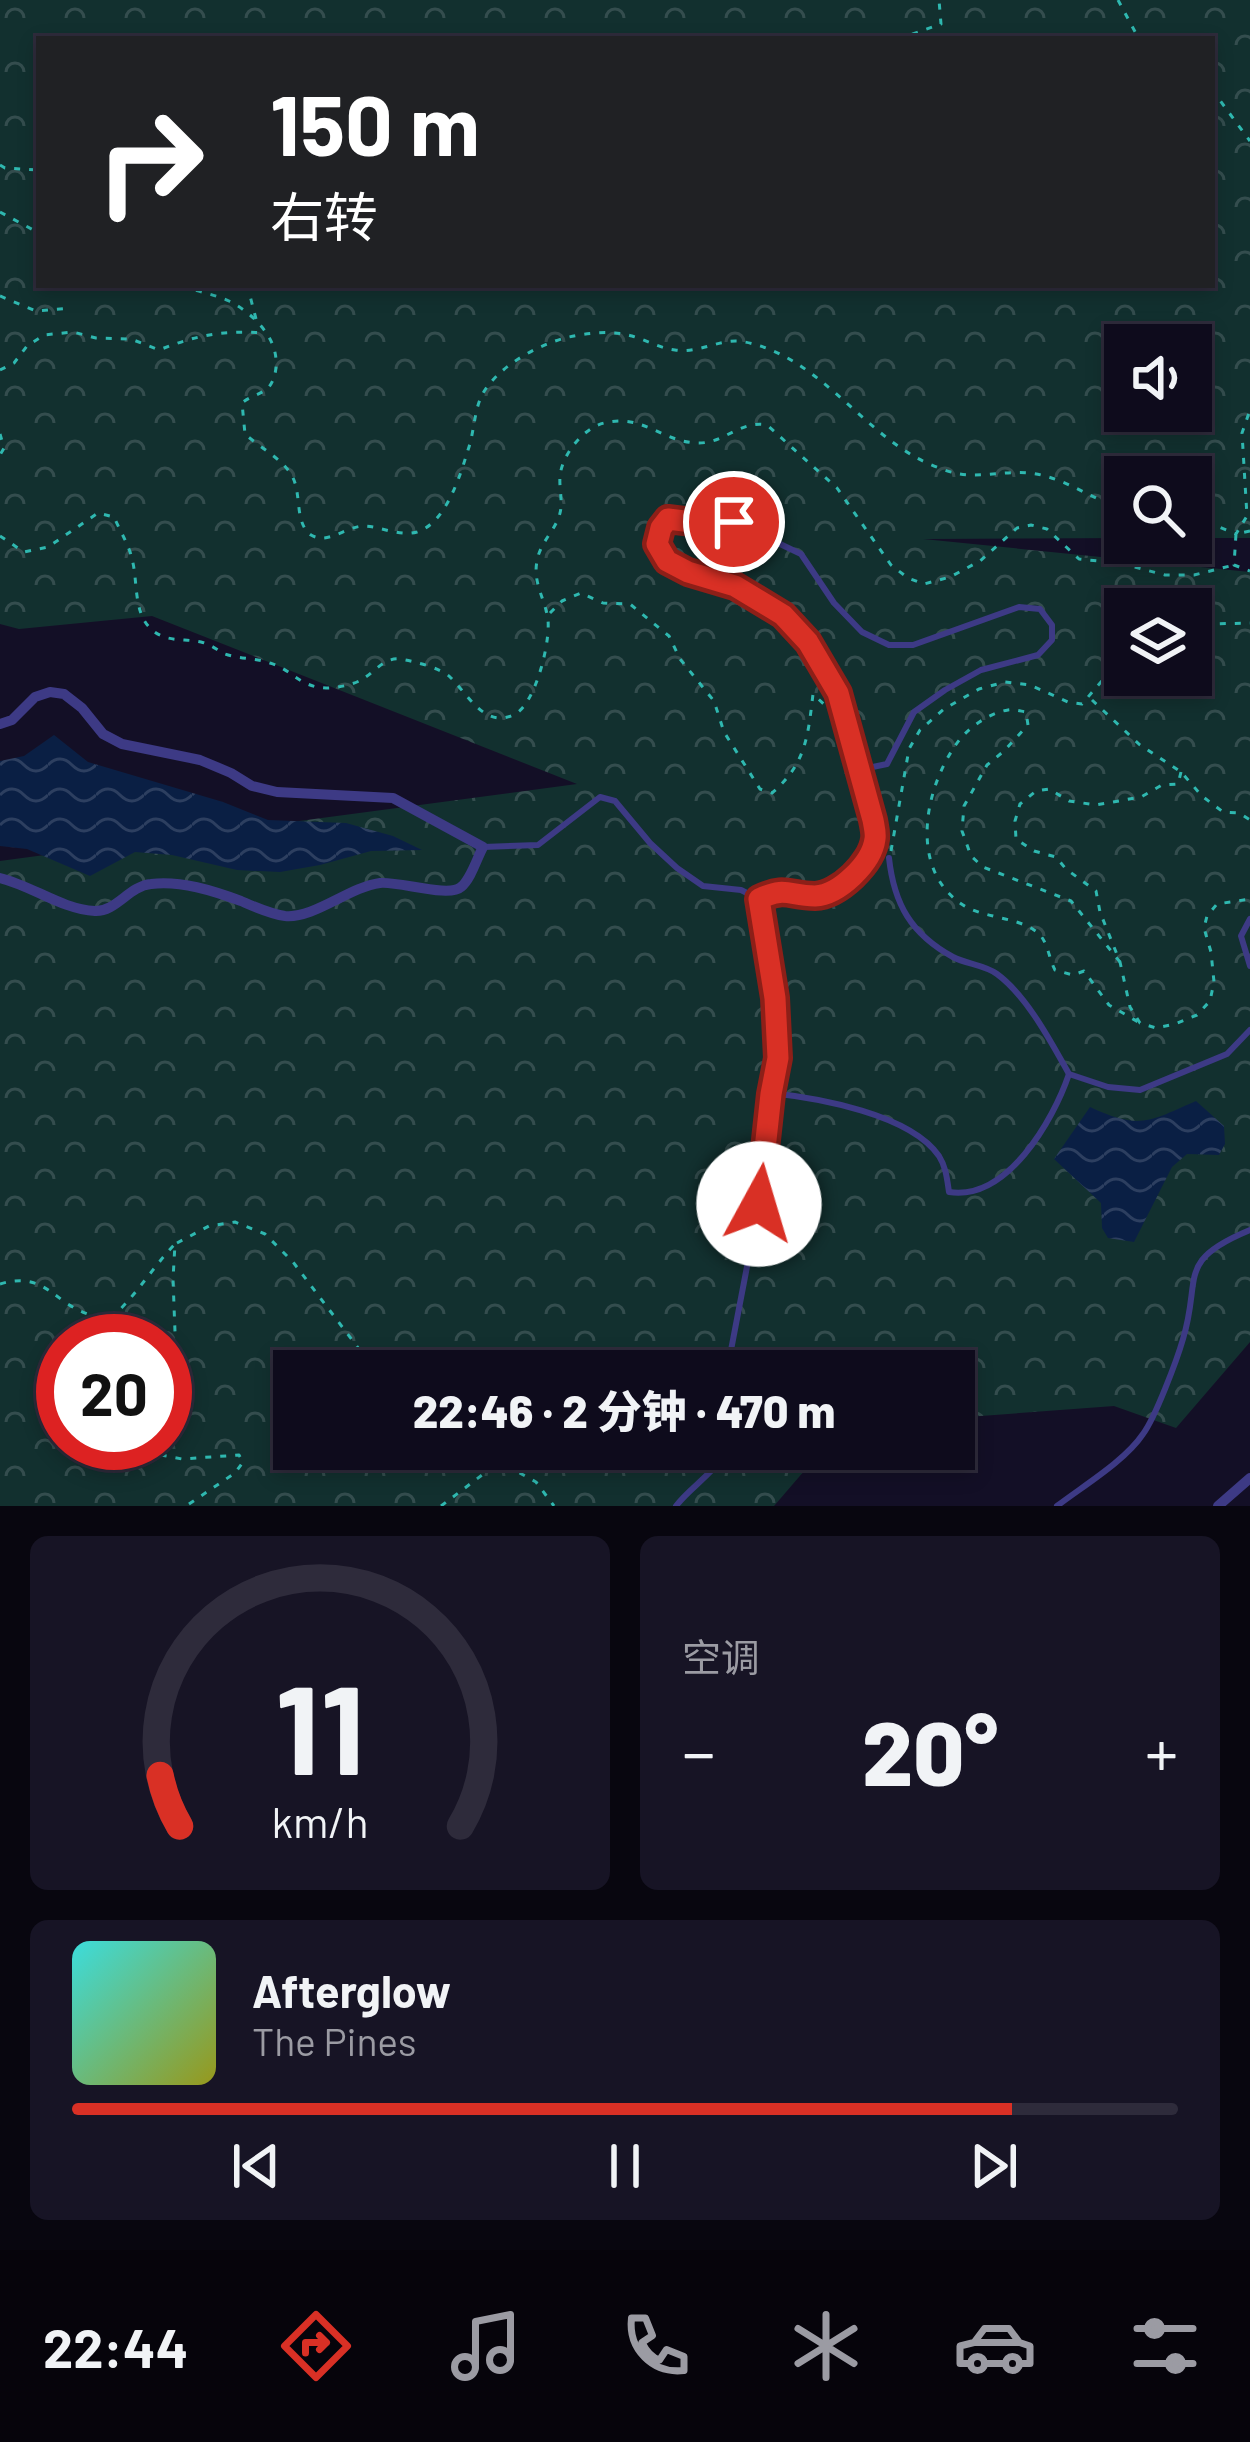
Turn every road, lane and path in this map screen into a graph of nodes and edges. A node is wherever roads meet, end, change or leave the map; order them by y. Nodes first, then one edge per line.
1 (939, 0) edge
2 (1118, 0) edge
3 (906, 36) edge
4 (1137, 36) edge
5 (1215, 92) edge
6 (1250, 141) edge
7 (0, 165) edge
8 (36, 170) edge
9 (0, 212) edge
10 (36, 231) edge
11 (190, 288) edge
12 (247, 288) edge
13 (0, 296) edge
14 (70, 308) dead end
15 (256, 321) junction
16 (266, 333) junction
17 (0, 370) edge
18 (1250, 410) edge
19 (0, 434) edge
20 (0, 455) edge
21 (1104, 503) edge
22 (1212, 526) edge
23 (1250, 531) edge
24 (1236, 534) junction
25 (0, 536) edge
26 (1234, 566) junction
27 (1250, 571) edge
28 (548, 615) junction
29 (1250, 623) edge
30 (1212, 624) edge
31 (1104, 679) edge
32 (1090, 697) junction
33 (830, 711) dead end
34 (0, 724) edge
35 (858, 770) junction
36 (1181, 772) junction
37 (1250, 820) edge
38 (483, 847) junction
39 (889, 858) joint
40 (0, 878) edge
41 (759, 899) junction
42 (1250, 899) edge
43 (1250, 919) edge
44 (1120, 962) junction
45 (1250, 966) edge
46 (1140, 1023) junction
47 (1250, 1030) edge
48 (1069, 1074) junction
49 (771, 1094) junction
50 (1250, 1230) edge
51 (175, 1244) junction
52 (0, 1284) edge
53 (174, 1314) edge
54 (360, 1350) edge
55 (731, 1350) edge
56 (192, 1458) edge
57 (489, 1470) edge
58 (514, 1470) edge
59 (712, 1470) edge
60 (1250, 1478) edge
61 (186, 1506) edge
62 (441, 1506) edge
63 (554, 1506) edge
64 (676, 1506) edge
65 (1058, 1506) edge
66 (1218, 1506) edge

1 - 3 path
2 - 4 path
5 - 6 path
7 - 8 path
9 - 10 path
11 - 15 path
12 - 15 path
13 - 14 path
15 - 16 path
16 - 17 path
16 - 21 path
18 - 24 path
19 - 20 path
22 - 24 path
23 - 24 path
24 - 26 path
25 - 28 path
26 - 27 path
26 - 28 path
28 - 33 path
29 - 30 path
31 - 32 path
32 - 36 path
32 - 39 path
34 - 38 street
35 - 35 lane
35 - 41 lane
36 - 37 path
36 - 44 path
38 - 40 street
38 - 41 lane
39 - 48 lane
41 - 49 lane
42 - 46 path
43 - 45 lane
44 - 46 path
44 - 46 path
47 - 48 lane
48 - 49 lane
49 - 55 lane
50 - 65 lane
51 - 52 path
51 - 53 path
51 - 54 path
56 - 61 path
57 - 62 path
58 - 63 path
59 - 64 lane
60 - 66 street

